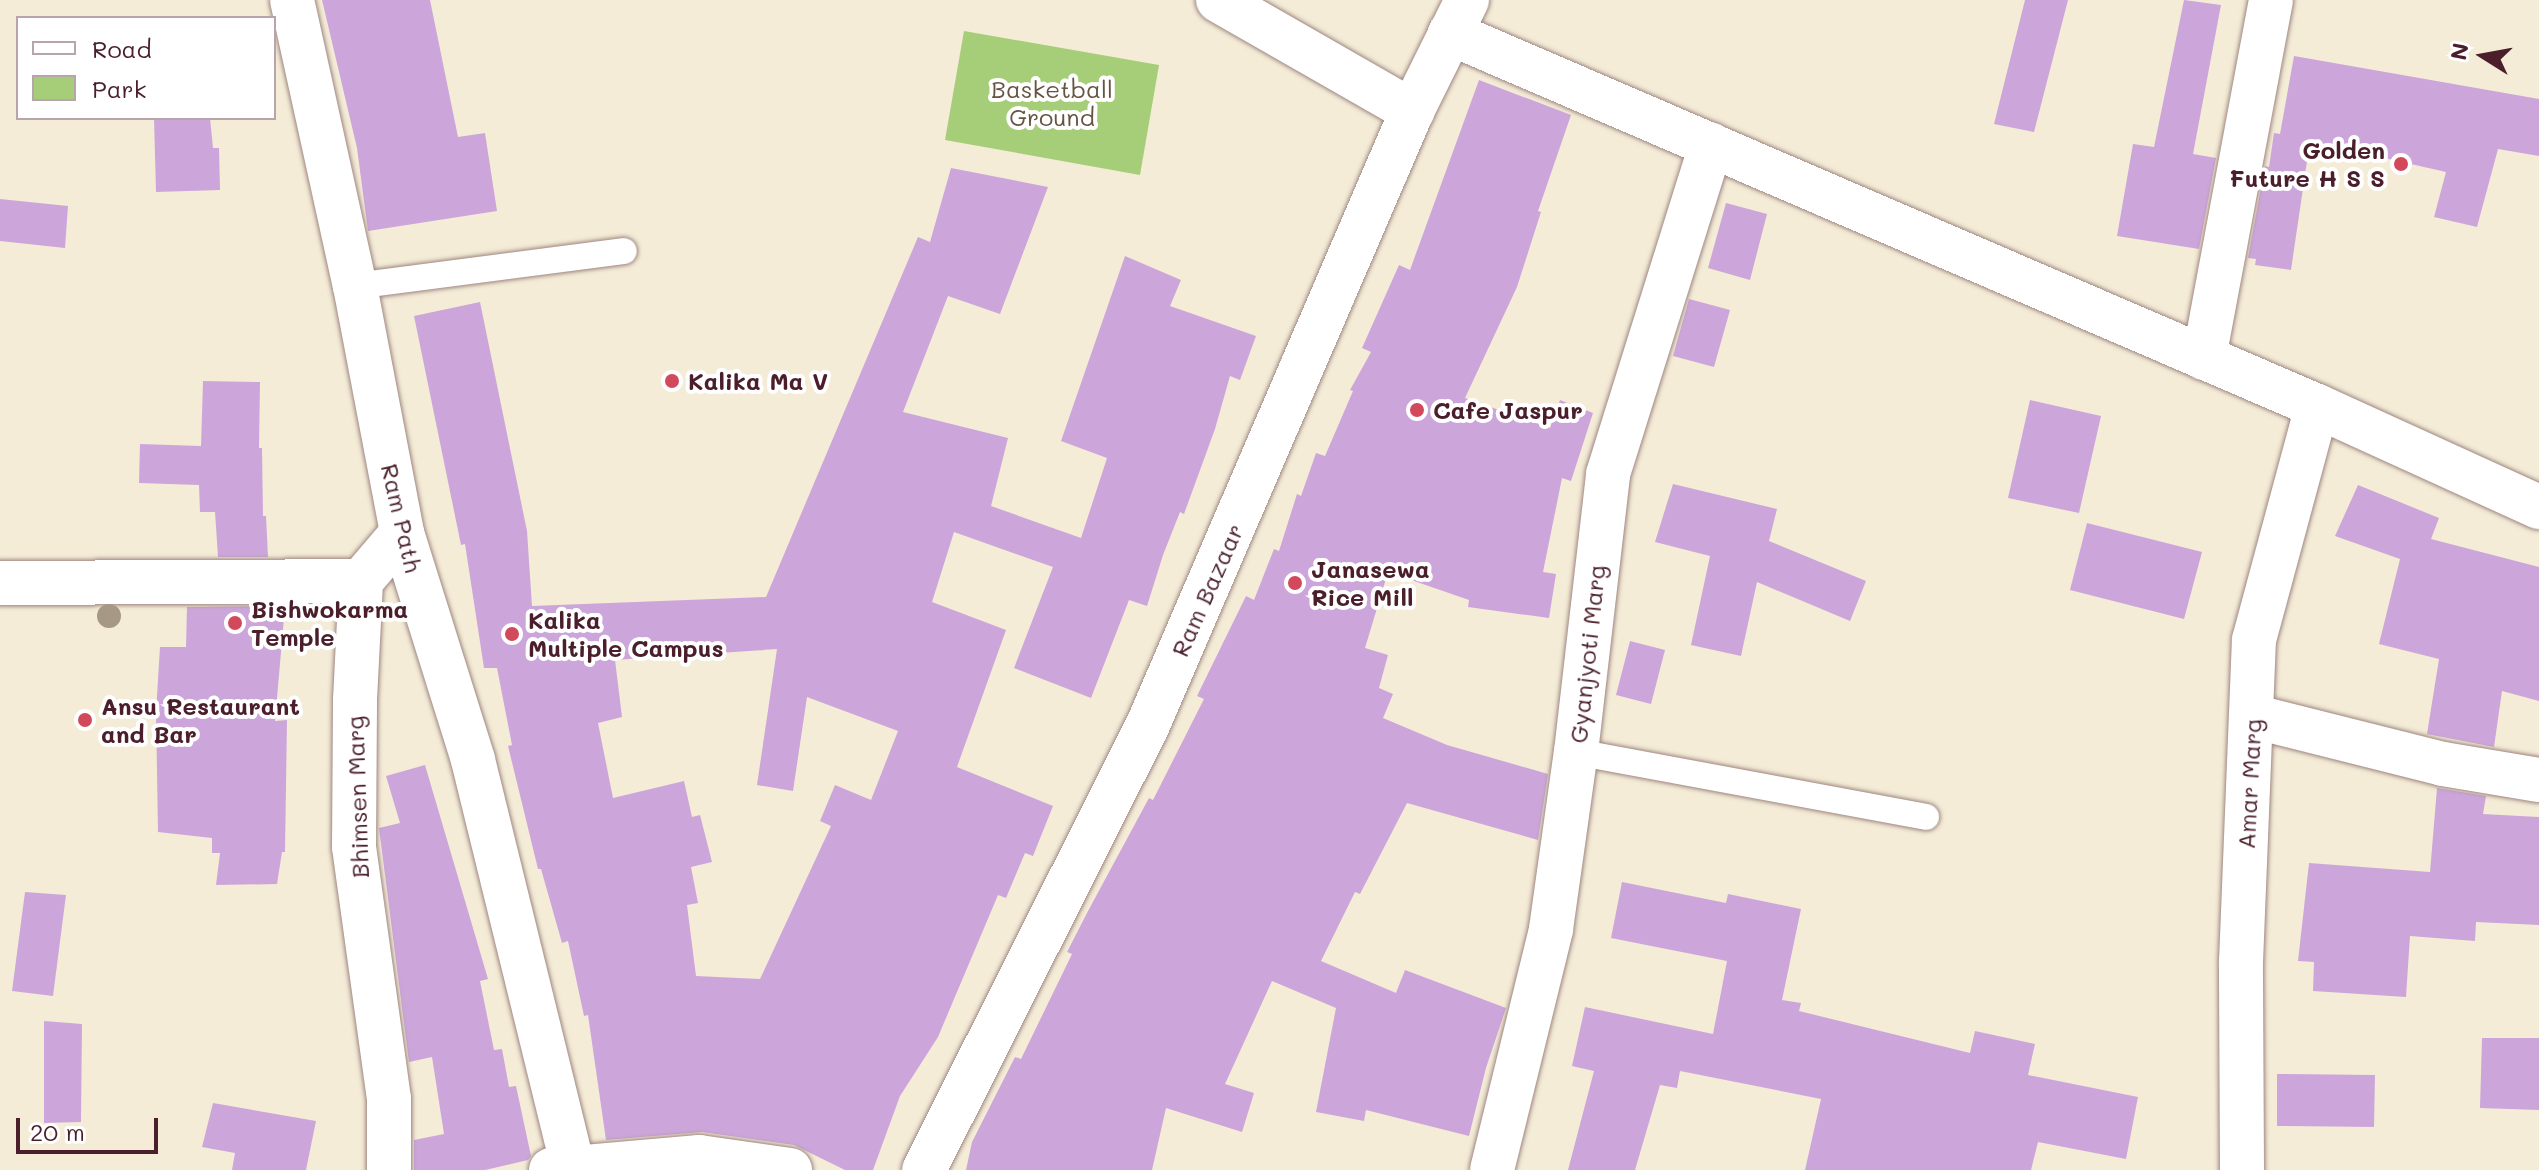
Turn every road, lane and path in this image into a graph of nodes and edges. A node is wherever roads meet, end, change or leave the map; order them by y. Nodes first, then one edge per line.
1 (292, 0) edge
2 (1218, 0) edge
3 (2271, 0) edge
4 (1458, 16) edge
5 (1412, 111) junction
6 (1711, 145) junction
7 (624, 251) dead end
8 (355, 286) junction
9 (2204, 358) junction
10 (2317, 406) junction
11 (2539, 507) edge
12 (402, 533) junction
13 (361, 581) junction
14 (0, 583) edge
15 (2252, 716) junction
16 (1576, 752) junction
17 (2539, 780) edge
18 (1926, 817) dead end
19 (566, 1169) edge
20 (389, 1170) edge
21 (790, 1170) edge
22 (924, 1170) edge
23 (1492, 1170) edge
24 (2242, 1170) edge

1 - 8 street, Ram Path
2 - 5 street
3 - 9 street
4 - 5 street, Ram Bazaar
4 - 6 street
5 - 22 street, Ram Bazaar
6 - 9 street
6 - 16 street, Gyanjyoti Marg
7 - 8 lane
8 - 12 street, Ram Path
9 - 10 street
10 - 11 street
10 - 15 street, Amar Marg
12 - 13 street
12 - 19 street, Ram Path
13 - 14 street
13 - 20 street, Bhimsen Marg
15 - 17 street
15 - 24 street, Amar Marg
16 - 18 lane
16 - 23 street, Gyanjyoti Marg
19 - 21 street

